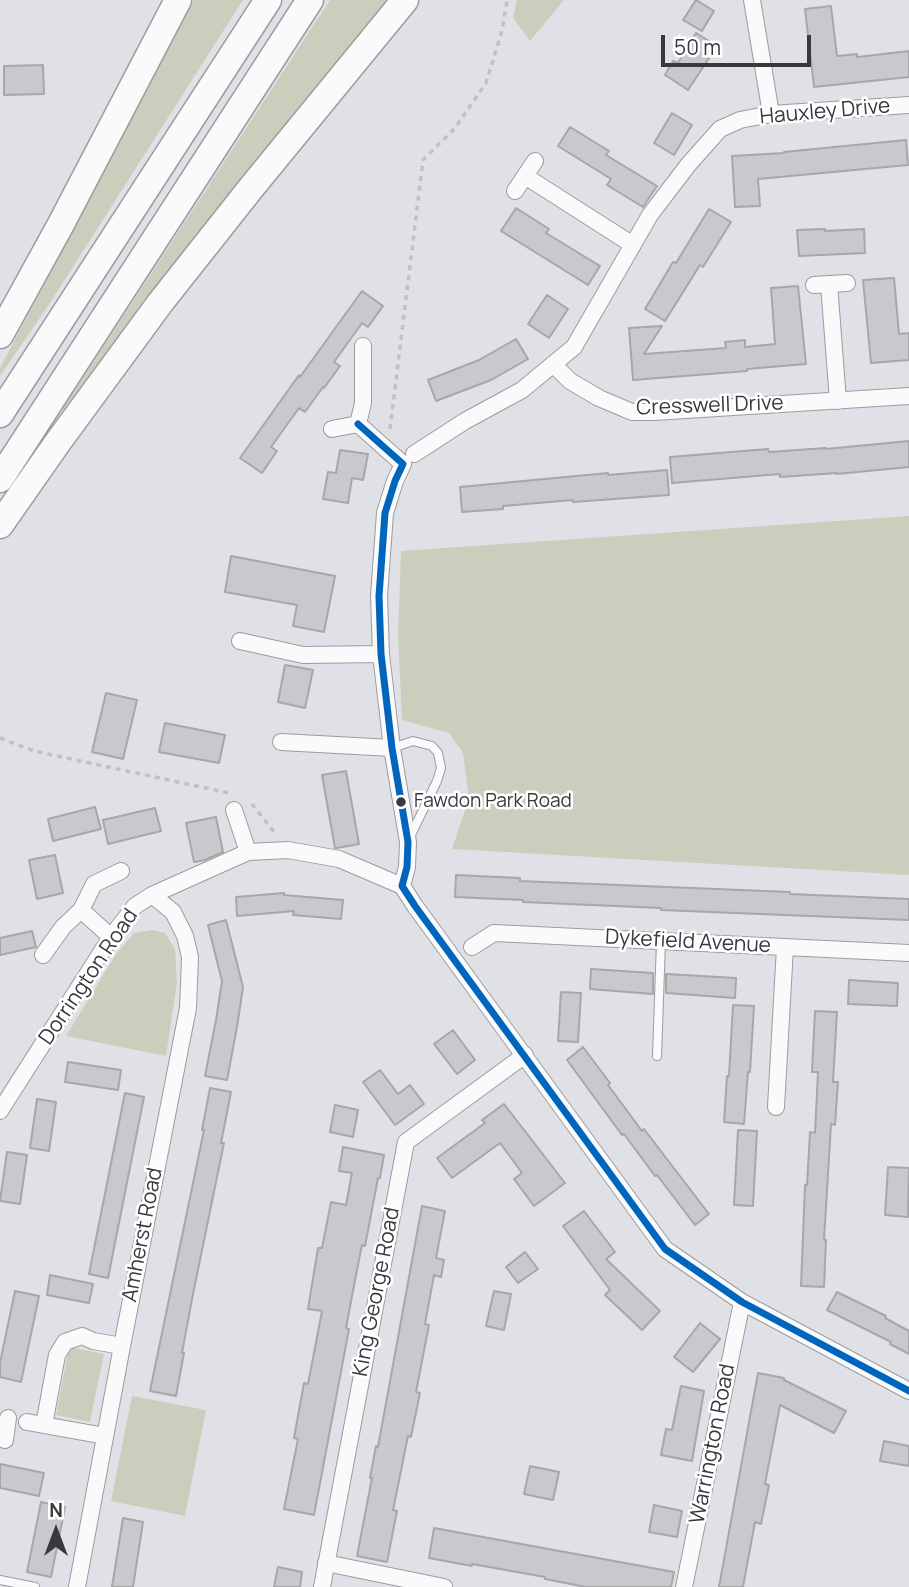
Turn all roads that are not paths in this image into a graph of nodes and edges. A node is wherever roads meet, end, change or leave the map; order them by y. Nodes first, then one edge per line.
1 (178, 0) edge
2 (268, 0) edge
3 (310, 0) edge
4 (405, 0) edge
5 (752, 0) edge
6 (909, 105) edge
7 (771, 114) junction
8 (535, 161) dead end
9 (525, 176) junction
10 (515, 191) dead end
11 (632, 245) junction
12 (848, 283) dead end
13 (0, 335) edge
14 (363, 346) dead end
15 (553, 364) junction
16 (909, 396) edge
17 (838, 401) junction
18 (0, 414) edge
19 (358, 424) junction
20 (332, 429) dead end
21 (408, 459) junction
22 (0, 479) edge
23 (0, 525) edge
24 (240, 641) dead end
25 (381, 654) junction
26 (281, 743) dead end
27 (392, 748) junction
28 (238, 803) road end
29 (408, 842) junction
30 (248, 852) junction
31 (121, 871) dead end
32 (402, 886) junction
33 (152, 895) junction
34 (81, 910) junction
35 (111, 937) junction
36 (661, 941) junction
37 (472, 947) dead end
38 (785, 947) junction
39 (909, 953) edge
40 (43, 955) dead end
41 (525, 1055) junction
42 (657, 1056) dead end
43 (776, 1107) dead end
44 (0, 1111) edge
45 (742, 1302) junction
46 (122, 1346) junction
47 (909, 1391) edge
48 (19, 1420) edge
49 (105, 1436) junction
50 (5, 1440) dead end
51 (326, 1563) junction
52 (0, 1580) edge
53 (35, 1587) edge
54 (78, 1587) edge
55 (322, 1587) edge
56 (444, 1587) edge
57 (684, 1587) edge

1 - 13 highway
2 - 18 highway
3 - 22 highway
4 - 23 highway
5 - 7 street
6 - 7 street, Hauxley Drive
7 - 11 street, Hauxley Drive
8 - 9 street
9 - 10 street
9 - 11 street
11 - 15 street, Hauxley Drive
12 - 17 street
14 - 19 street
15 - 17 street, Cresswell Drive
15 - 21 street, Hauxley Drive
16 - 17 street, Cresswell Drive
19 - 20 street
19 - 21 street
21 - 25 street
24 - 25 street
25 - 27 street
26 - 27 street
27 - 29 street
27 - 29 lane
28 - 30 street
29 - 32 street
30 - 32 street, Dorrington Road
30 - 33 street, Dorrington Road
31 - 34 street
32 - 41 street
33 - 35 street, Dorrington Road
33 - 46 street, Amherst Road
34 - 35 street
34 - 40 street
35 - 44 street, Dorrington Road
36 - 37 street, Dykefield Avenue
36 - 38 street, Dykefield Avenue
36 - 42 lane
38 - 39 street, Dykefield Avenue
38 - 43 street
41 - 45 street
41 - 51 street, King George Road
45 - 47 street
45 - 57 street, Warrington Road
46 - 48 street
46 - 49 street, Amherst Road
48 - 49 street
48 - 50 street
49 - 54 street, Amherst Road
51 - 55 street, King George Road
51 - 56 street
52 - 53 lane

